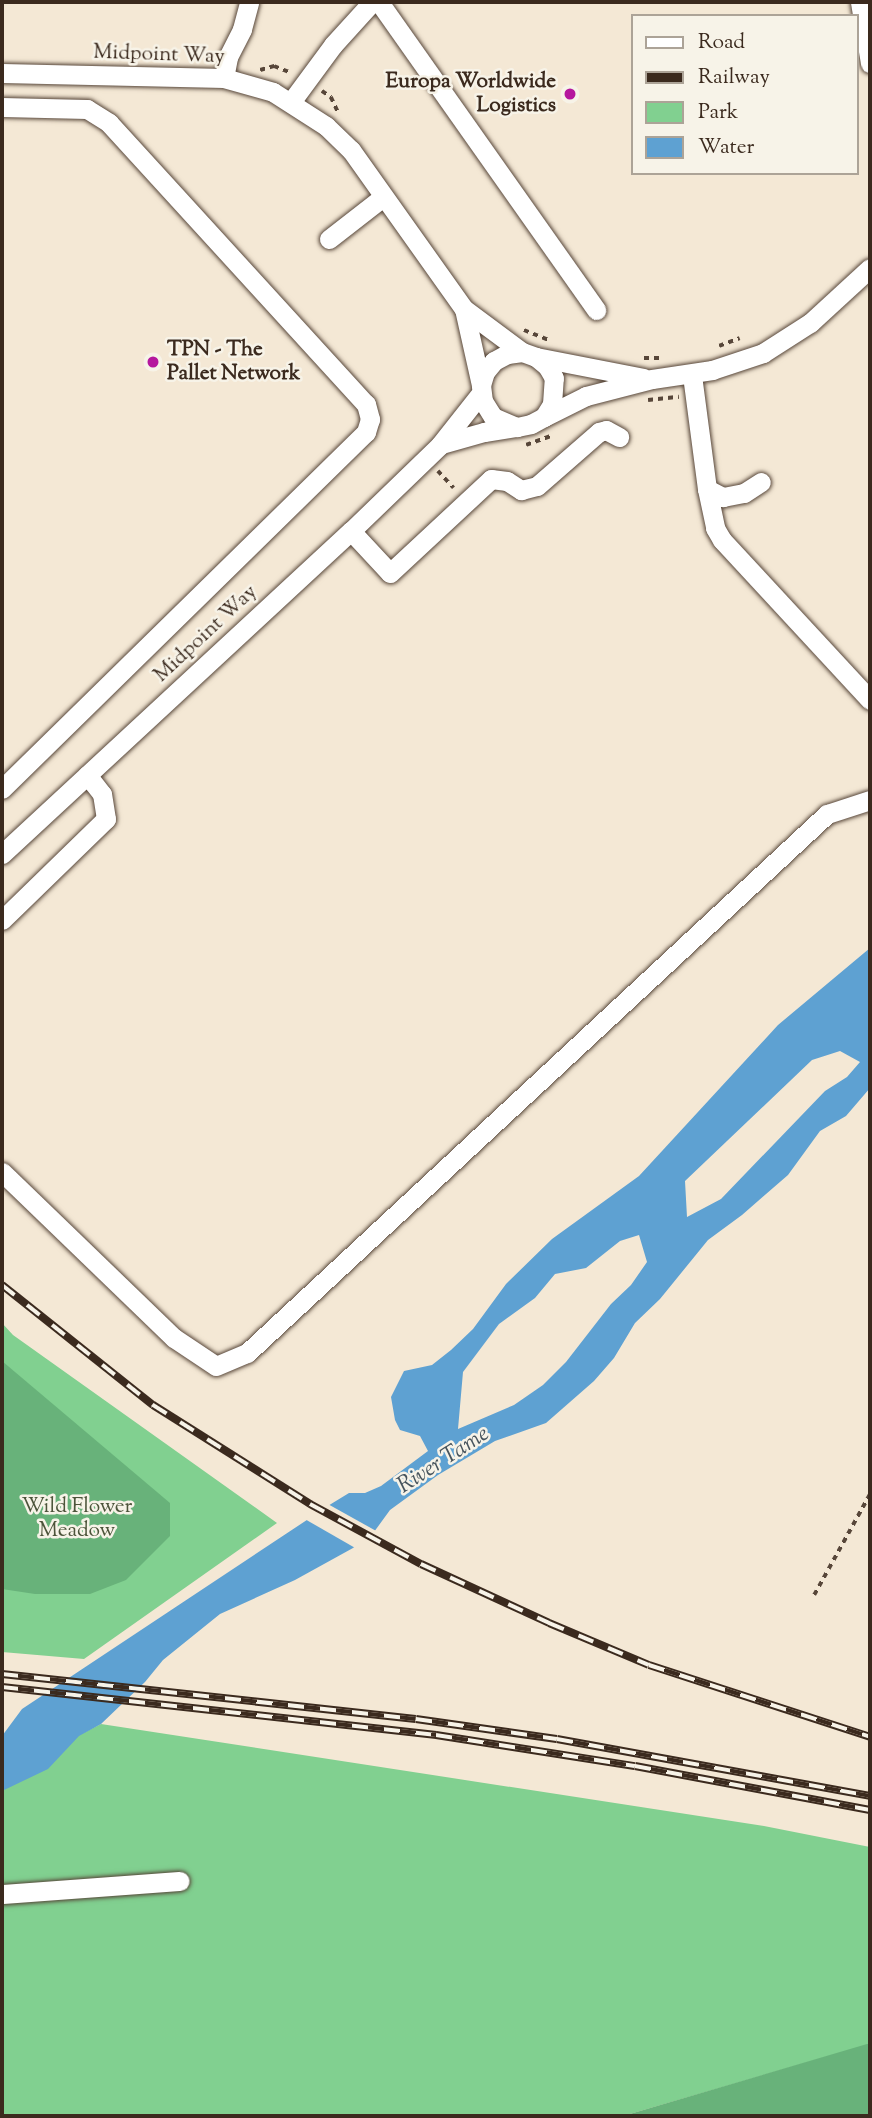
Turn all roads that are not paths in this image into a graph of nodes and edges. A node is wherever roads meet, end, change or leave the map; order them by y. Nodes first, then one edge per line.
1 (249, 2) edge
2 (372, 2) edge
3 (379, 2) edge
4 (859, 2) edge
5 (870, 62) edge
6 (2, 73) edge
7 (224, 78) junction
8 (292, 103) junction
9 (2, 107) edge
10 (383, 197) junction
11 (329, 239) dead end
12 (870, 268) edge
13 (464, 309) junction
14 (596, 310) dead end
15 (529, 355) junction
16 (692, 375) junction
17 (652, 379) junction
18 (481, 389) junction
19 (544, 417) junction
20 (517, 427) junction
21 (619, 438) dead end
22 (433, 451) junction
23 (761, 482) dead end
24 (707, 489) junction
25 (351, 531) junction
26 (870, 701) edge
27 (87, 775) junction
28 (2, 789) edge
29 (870, 800) edge
30 (2, 854) edge
31 (2, 920) edge
32 (2, 1172) edge
33 (180, 1881) dead end
34 (2, 1894) edge

1 - 7 street
2 - 8 street
3 - 14 street
4 - 5 street
6 - 7 street, Midpoint Way
7 - 8 street, Midpoint Way
8 - 10 street, Midpoint Way
9 - 28 street
10 - 11 street
10 - 13 street, Midpoint Way
12 - 16 street, Midpoint Way
13 - 15 street, Midpoint Way
13 - 18 street, Midpoint Way
15 - 17 street, Midpoint Way
15 - 18 street
15 - 19 street
16 - 17 street, Midpoint Way
16 - 24 street
17 - 19 street, Midpoint Way
18 - 20 street
18 - 22 street, Midpoint Way
19 - 20 street
20 - 22 street, Midpoint Way
21 - 25 street
22 - 25 street, Midpoint Way
23 - 24 street
24 - 26 street
25 - 27 street, Midpoint Way
27 - 30 street, Midpoint Way
27 - 31 street
29 - 32 street
33 - 34 street

